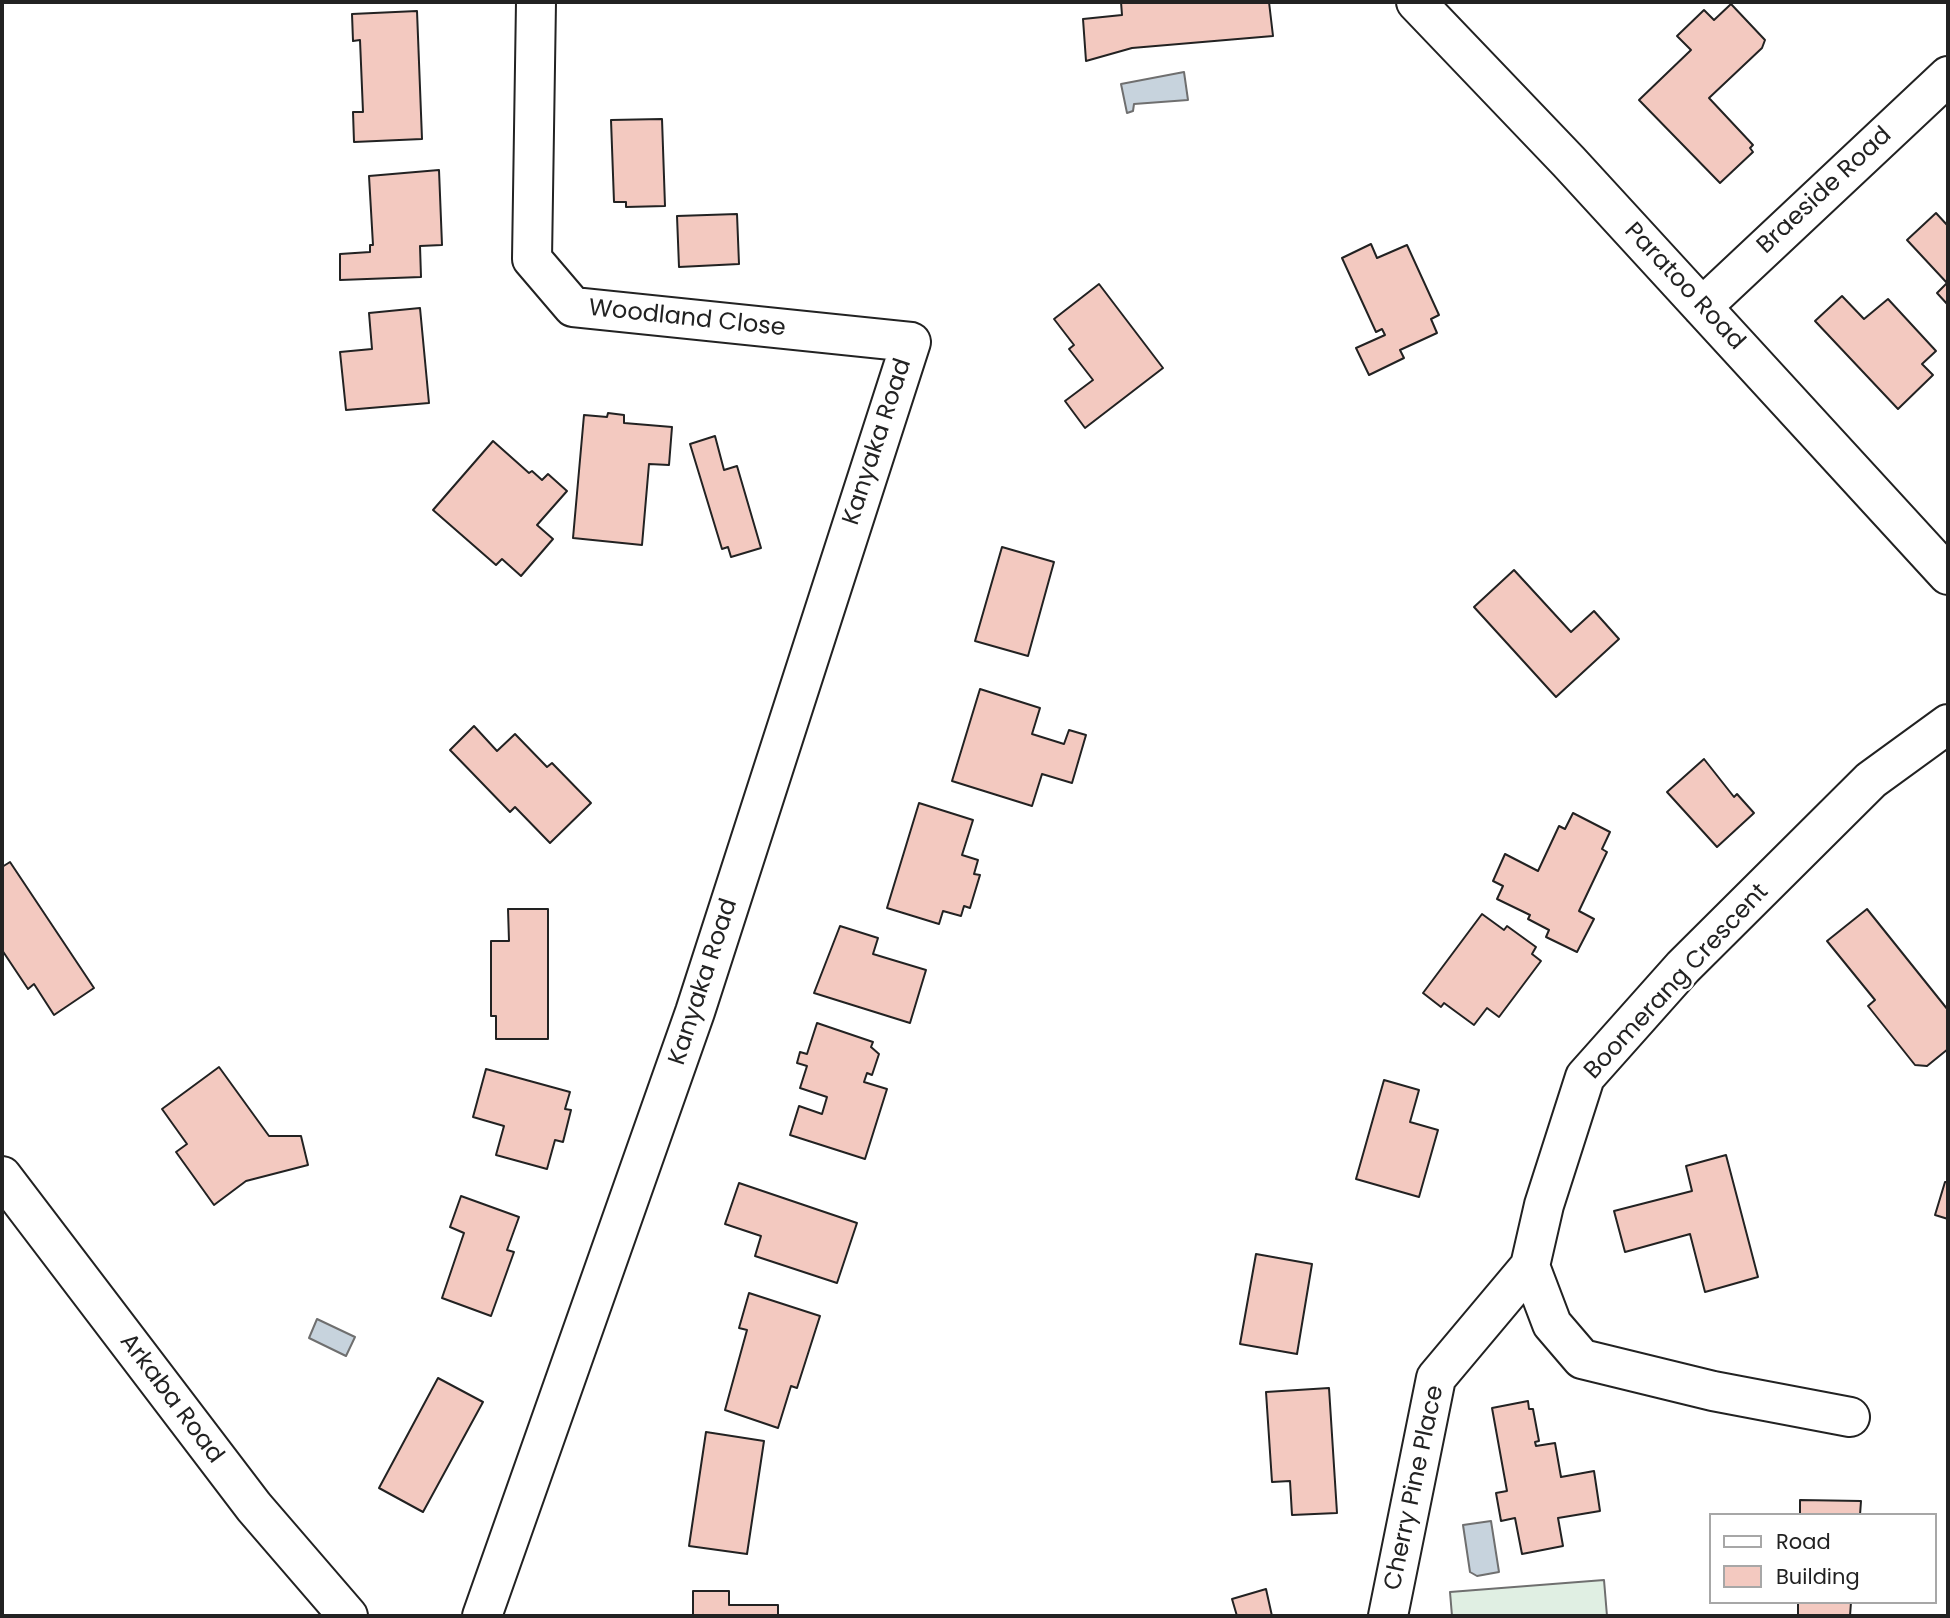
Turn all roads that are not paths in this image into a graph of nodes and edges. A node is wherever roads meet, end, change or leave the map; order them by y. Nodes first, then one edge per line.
1 (536, 2) edge
2 (1416, 2) edge
3 (1948, 76) edge
4 (1702, 307) junction
5 (911, 342) joint
6 (1948, 575) edge
7 (1948, 724) edge
8 (2, 1176) edge
9 (1530, 1266) junction
10 (1850, 1417) dead end
11 (348, 1616) edge
12 (482, 1616) edge
13 (1388, 1616) edge

1 - 5 street, Woodland Close
2 - 4 street, Paratoo Road
3 - 4 street, Braeside Road
4 - 6 street, Paratoo Road
5 - 12 street, Kanyaka Road
7 - 9 street, Boomerang Crescent
8 - 11 street, Arkaba Road
9 - 10 street
9 - 13 street, Cherry Pine Place

